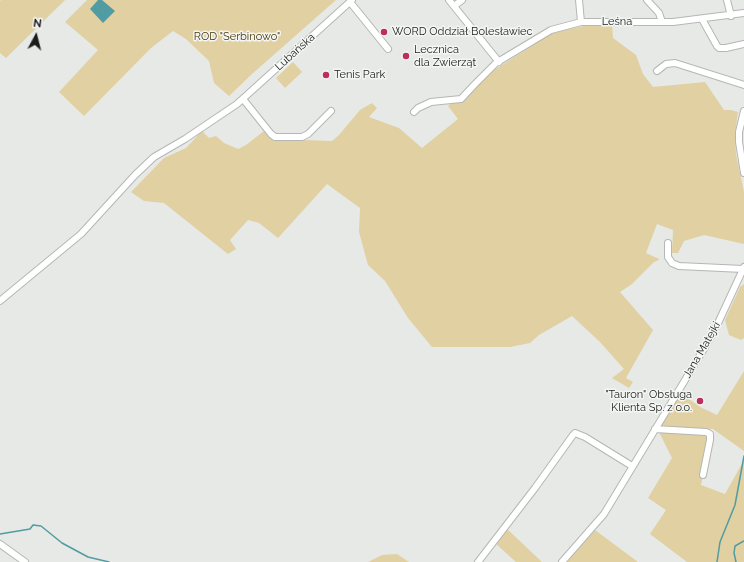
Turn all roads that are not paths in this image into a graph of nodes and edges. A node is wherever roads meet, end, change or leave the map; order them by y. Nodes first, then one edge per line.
1 (449, 0) edge
2 (462, 0) edge
3 (579, 0) edge
4 (647, 0) edge
5 (727, 0) edge
6 (351, 1) edge
7 (454, 6) junction
8 (744, 13) edge
9 (731, 16) junction
10 (702, 19) junction
11 (581, 22) junction
12 (662, 22) junction
13 (744, 44) edge
14 (388, 49) dead end
15 (499, 62) junction
16 (657, 71) dead end
17 (744, 85) edge
18 (243, 99) junction
19 (331, 111) dead end
20 (744, 111) edge
21 (414, 112) dead end
22 (744, 173) edge
23 (668, 243) dead end
24 (744, 268) edge
25 (0, 301) edge
26 (655, 429) junction
27 (632, 466) junction
28 (703, 475) dead end
29 (0, 544) edge
30 (25, 562) edge
31 (478, 562) edge
32 (562, 562) edge

1 - 7 street
2 - 7 street
3 - 11 street
4 - 12 street
5 - 9 street
6 - 14 street
6 - 18 street, Lubańska
7 - 15 street
8 - 9 street, Leśna
9 - 10 street, Leśna
10 - 12 street, Leśna
10 - 13 street
11 - 12 street, Leśna
11 - 15 street, Leśna
15 - 21 street, Leśna
16 - 17 street
18 - 19 street
18 - 25 street, Lubańska
20 - 22 street
23 - 24 street
24 - 26 street, Jana Matejki
26 - 27 street, Jana Matejki
26 - 28 street
27 - 31 street
27 - 32 street, Jana Matejki
29 - 30 street

